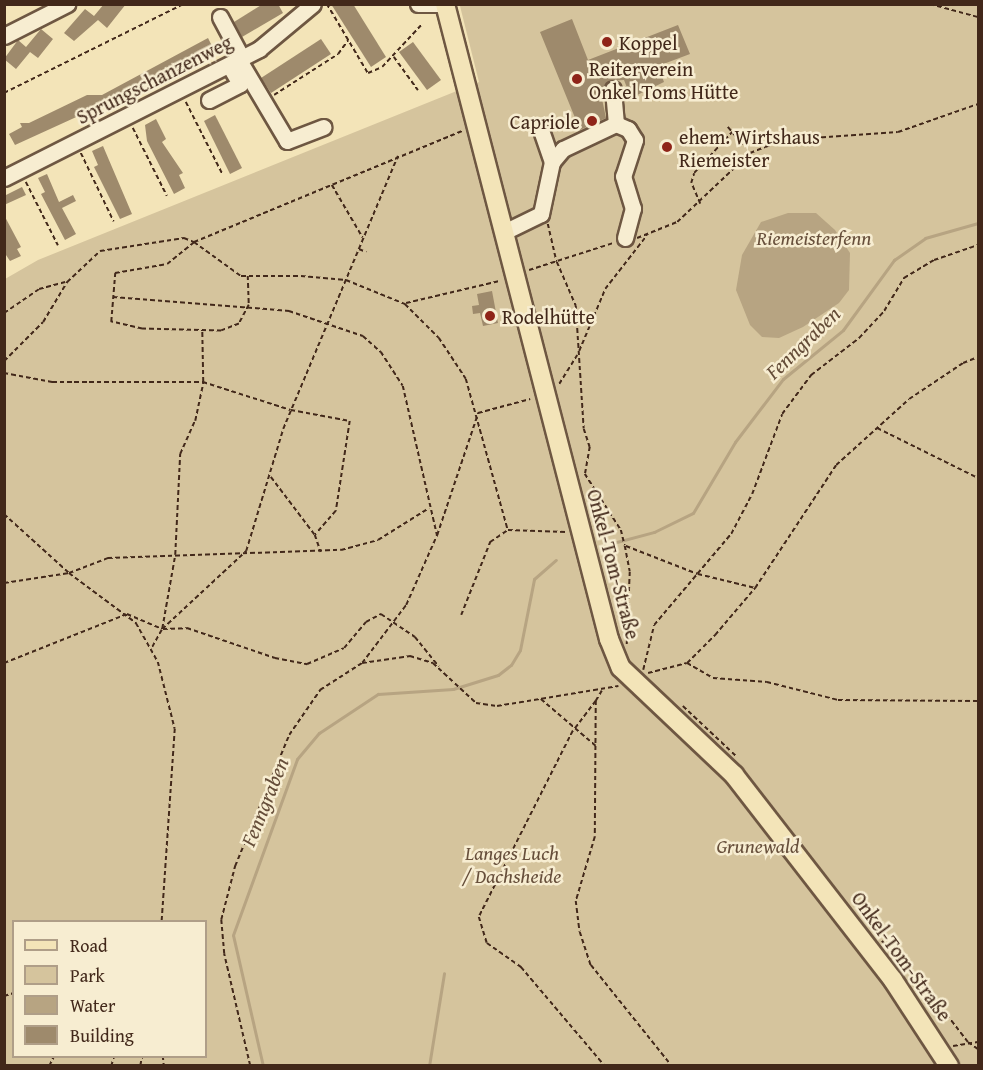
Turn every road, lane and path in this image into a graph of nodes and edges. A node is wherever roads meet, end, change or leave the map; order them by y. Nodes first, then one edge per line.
1 (68, 4) edge
2 (183, 4) edge
3 (313, 4) edge
4 (327, 4) edge
5 (418, 4) edge
6 (439, 4) edge
7 (445, 4) edge
8 (930, 4) edge
9 (220, 17) dead end
10 (978, 17) edge
11 (423, 23) dead end
12 (4, 36) edge
13 (348, 40) junction
14 (393, 56) junction
15 (236, 61) junction
16 (613, 89) dead end
17 (418, 90) dead end
18 (4, 93) edge
19 (183, 96) dead end
20 (260, 96) junction
21 (209, 100) dead end
22 (978, 104) edge
23 (130, 122) dead end
24 (616, 124) junction
25 (323, 127) dead end
26 (728, 127) dead end
27 (465, 129) dead end
28 (732, 132) junction
29 (542, 133) dead end
30 (743, 145) dead end
31 (78, 147) dead end
32 (398, 156) junction
33 (552, 162) junction
34 (222, 173) dead end
35 (23, 176) dead end
36 (4, 178) edge
37 (331, 184) junction
38 (167, 196) dead end
39 (547, 202) junction
40 (701, 204) junction
41 (114, 222) dead end
42 (504, 232) junction
43 (648, 234) junction
44 (625, 238) junction
45 (363, 239) junction
46 (194, 242) junction
47 (58, 245) dead end
48 (978, 245) edge
49 (359, 249) junction
50 (366, 252) dead end
51 (557, 262) junction
52 (528, 270) dead end
53 (248, 276) junction
54 (346, 280) junction
55 (500, 281) dead end
56 (67, 282) junction
57 (112, 297) junction
58 (405, 304) junction
59 (249, 305) junction
60 (4, 314) edge
61 (330, 321) junction
62 (202, 331) junction
63 (578, 354) junction
64 (978, 357) edge
65 (4, 361) edge
66 (4, 373) edge
67 (203, 382) junction
68 (555, 386) dead end
69 (530, 399) dead end
70 (291, 410) junction
71 (478, 414) junction
72 (878, 428) junction
73 (271, 477) junction
74 (978, 478) edge
75 (430, 508) junction
76 (4, 514) edge
77 (508, 531) junction
78 (582, 531) junction
79 (315, 535) junction
80 (437, 535) junction
81 (246, 551) junction
82 (321, 553) junction
83 (175, 555) junction
84 (69, 573) junction
85 (698, 574) junction
86 (4, 583) edge
87 (755, 588) junction
88 (127, 614) junction
89 (461, 615) dead end
90 (393, 621) junction
91 (162, 629) junction
92 (152, 647) junction
93 (4, 663) edge
94 (362, 663) junction
95 (687, 663) junction
96 (443, 672) junction
97 (632, 682) junction
98 (603, 690) junction
99 (540, 698) junction
100 (596, 701) junction
101 (978, 701) edge
102 (573, 731) junction
103 (597, 747) junction
104 (162, 920) edge
105 (968, 1042) junction
106 (978, 1042) edge
107 (978, 1049) edge
108 (947, 1057) edge
109 (250, 1065) edge
110 (605, 1065) edge
111 (672, 1065) edge

1 - 12 street
2 - 18 path
3 - 15 street, Sprungschanzenweg
4 - 13 path
5 - 6 street
7 - 42 main road, Onkel-Tom-Straße
8 - 10 path
9 - 15 street
11 - 14 path
13 - 14 path
13 - 20 path
14 - 17 path
15 - 20 street
15 - 21 street
15 - 36 street, Sprungschanzenweg
16 - 24 street
19 - 34 path
20 - 25 street
22 - 40 path
23 - 38 path
24 - 33 street
24 - 44 street
26 - 28 path
27 - 32 path
28 - 30 path
28 - 40 path
29 - 33 street
31 - 41 path
32 - 37 path
32 - 45 path
33 - 39 street
35 - 47 path
37 - 45 path
37 - 46 path
39 - 42 street
39 - 51 path
40 - 43 path
42 - 78 main road, Onkel-Tom-Straße
43 - 44 path
43 - 63 path
44 - 51 path
45 - 49 path
46 - 53 path
46 - 56 path
46 - 57 path
48 - 85 path
49 - 50 path
49 - 54 path
51 - 52 path
51 - 63 path
53 - 54 path
53 - 59 path
54 - 58 path
54 - 61 path
55 - 58 path
56 - 60 path
56 - 65 path
57 - 59 path
57 - 62 path
58 - 71 path
59 - 61 path
59 - 62 path
61 - 70 path
61 - 75 path
62 - 67 path
63 - 68 path
63 - 85 path
64 - 72 path
66 - 67 path
67 - 70 path
67 - 83 path
69 - 71 path
70 - 73 path
70 - 79 path
71 - 77 path
71 - 80 path
72 - 74 path
72 - 87 path
73 - 79 path
73 - 81 path
75 - 80 path
75 - 82 path
76 - 84 path
77 - 78 path
77 - 89 path
78 - 97 main road, Onkel-Tom-Straße
79 - 82 path
80 - 90 path
81 - 82 path
81 - 83 path
81 - 91 path
83 - 84 path
83 - 91 path
84 - 86 path
84 - 88 path
85 - 87 path
85 - 95 path
87 - 95 path
88 - 91 path
88 - 92 path
88 - 93 path
90 - 91 path
90 - 94 path
90 - 96 path
91 - 92 path
92 - 104 path
94 - 96 path
94 - 109 path
95 - 101 path
96 - 99 path
97 - 98 path
97 - 108 main road, Onkel-Tom-Straße
98 - 99 path
98 - 100 path
99 - 102 path
100 - 102 path
100 - 103 path
102 - 103 path
102 - 110 path
103 - 111 path
105 - 106 path
105 - 107 path
105 - 108 path

